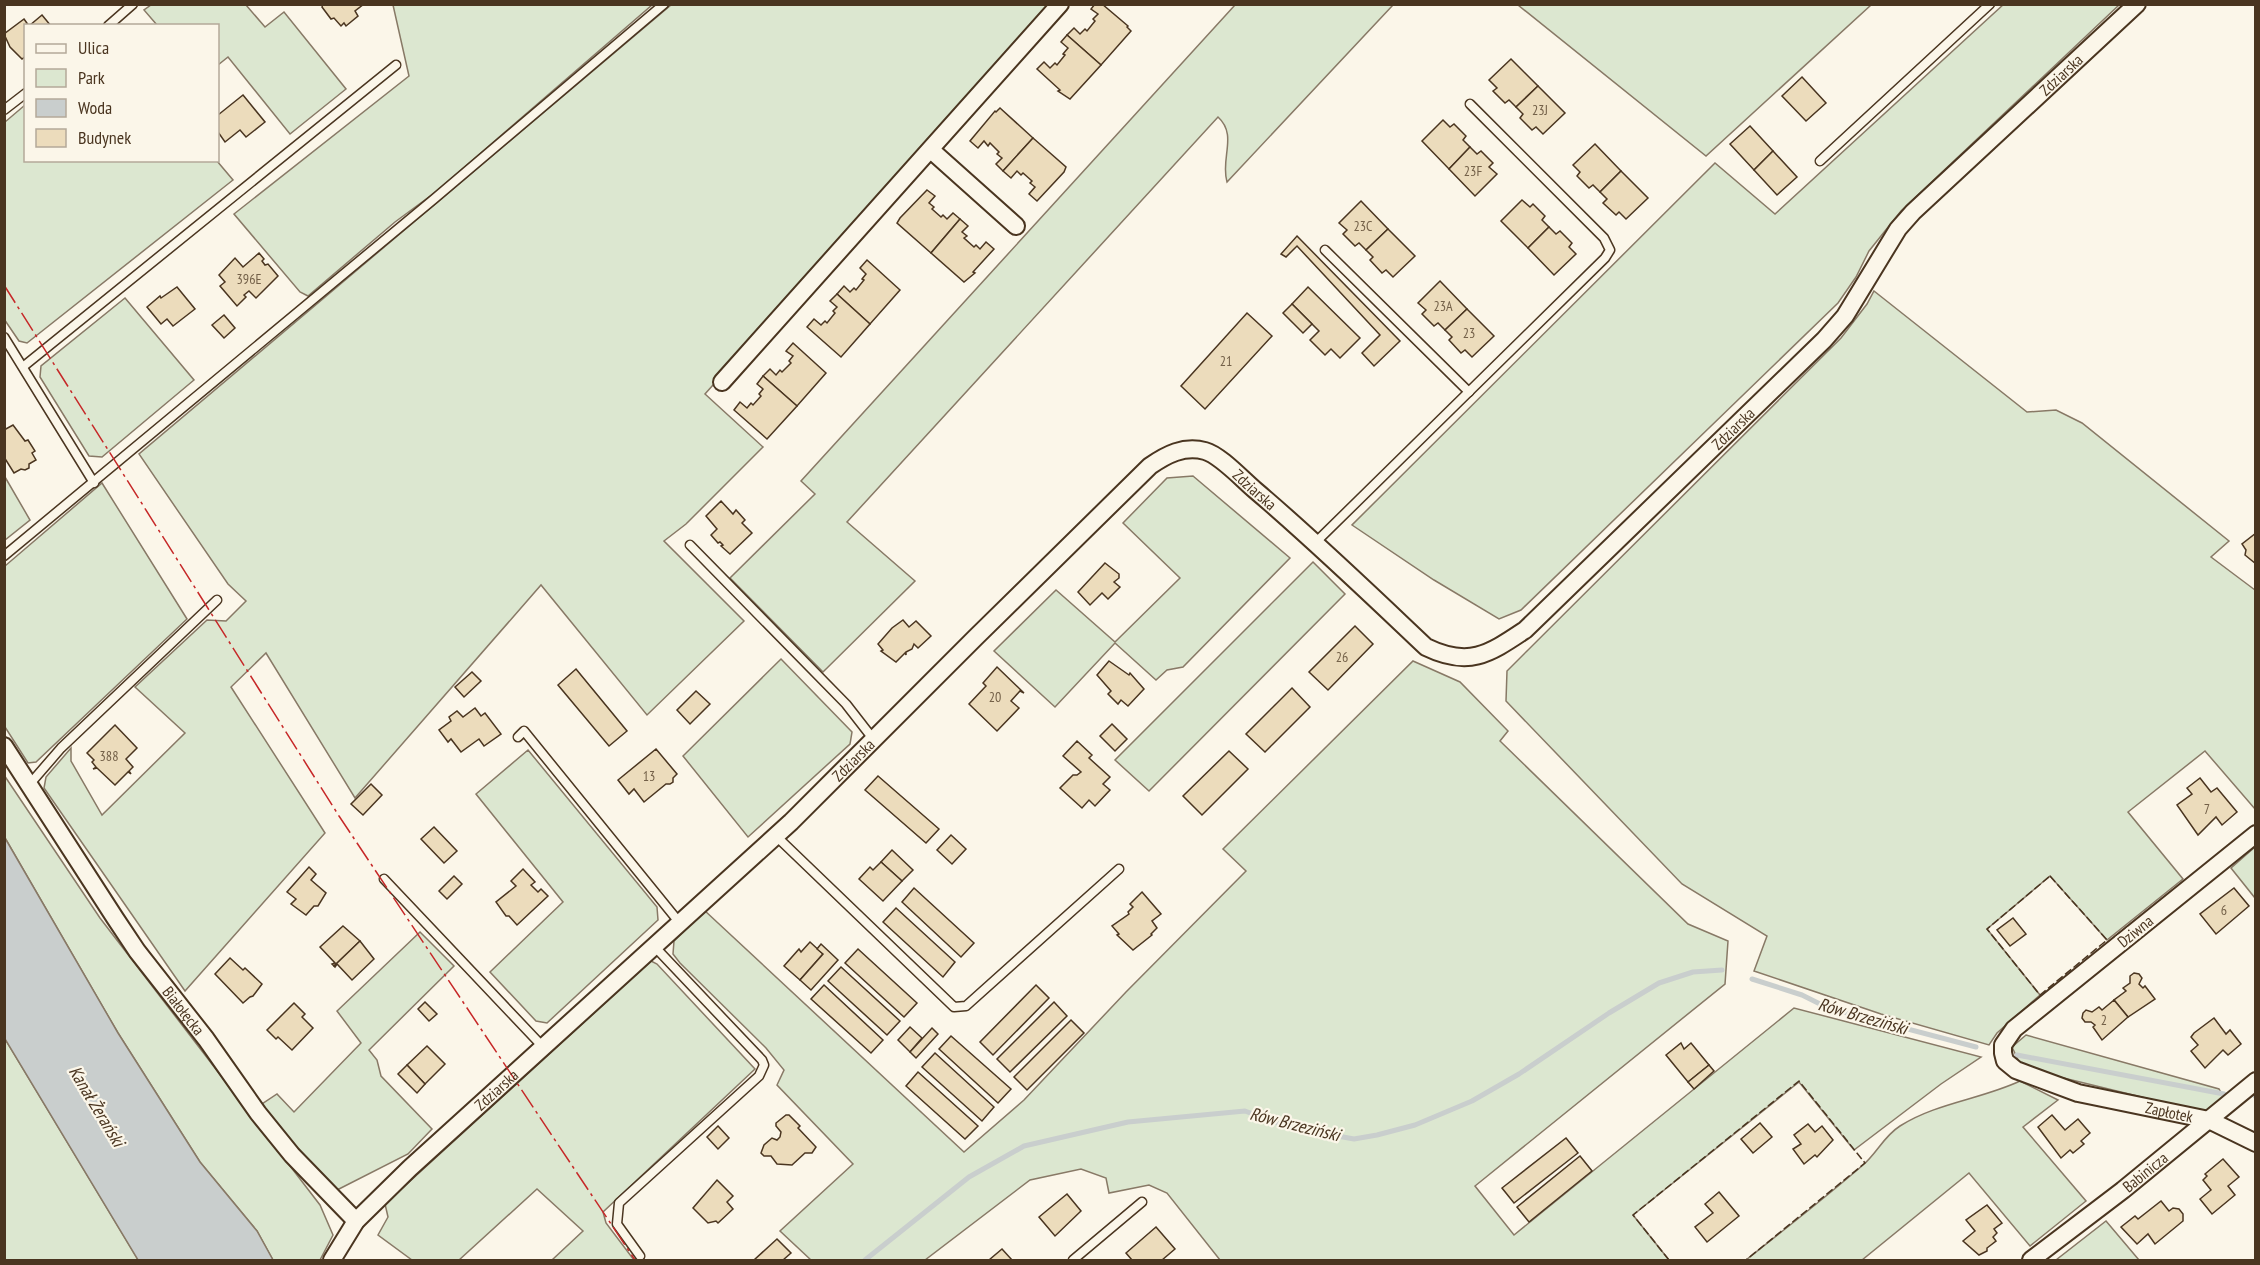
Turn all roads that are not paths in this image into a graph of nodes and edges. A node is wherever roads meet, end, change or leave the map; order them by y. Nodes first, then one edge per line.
1 (133, 4) edge
2 (664, 4) edge
3 (1060, 4) edge
4 (1990, 4) edge
5 (2137, 4) edge
6 (110, 24) edge
7 (396, 65) dead end
8 (24, 95) edge
9 (1470, 104) dead end
10 (4, 110) edge
11 (931, 150) junction
12 (1820, 161) dead end
13 (1016, 226) dead end
14 (1325, 250) dead end
15 (4, 336) edge
16 (24, 366) junction
17 (722, 382) dead end
18 (1469, 392) junction
19 (94, 483) junction
20 (1316, 542) junction
21 (690, 544) dead end
22 (4, 556) edge
23 (217, 600) dead end
24 (518, 737) dead end
25 (874, 740) junction
26 (4, 746) edge
27 (29, 785) junction
28 (2256, 834) edge
29 (776, 836) junction
30 (1119, 869) dead end
31 (384, 879) dead end
32 (679, 922) junction
33 (654, 946) junction
34 (2014, 1029) joint
35 (544, 1048) junction
36 (2256, 1081) edge
37 (2209, 1120) junction
38 (2256, 1143) edge
39 (1142, 1202) dead end
40 (356, 1221) junction
41 (640, 1256) dead end
42 (332, 1260) edge
43 (1073, 1260) edge
44 (2031, 1260) edge

1 - 6 lane
2 - 19 lane
3 - 11 street
4 - 12 lane
5 - 20 street, Zdziarska
7 - 16 lane
8 - 10 lane
9 - 18 lane
11 - 13 street
11 - 17 street
14 - 18 lane
15 - 16 lane
16 - 19 lane
18 - 20 lane
19 - 22 lane
20 - 25 street, Zdziarska
21 - 25 lane
23 - 27 lane
24 - 32 lane
25 - 29 street, Zdziarska
26 - 27 street, Białołęcka
27 - 40 street, Białołęcka
28 - 34 street, Dziwna
29 - 30 lane
29 - 32 street, Zdziarska
31 - 35 lane
32 - 33 street, Zdziarska
33 - 35 street, Zdziarska
33 - 41 lane
34 - 37 street, Zapłotek
35 - 40 street, Zdziarska
36 - 37 street, Babinicza
37 - 38 street, Zapłotek
37 - 44 street, Babinicza
39 - 43 lane
40 - 42 street

